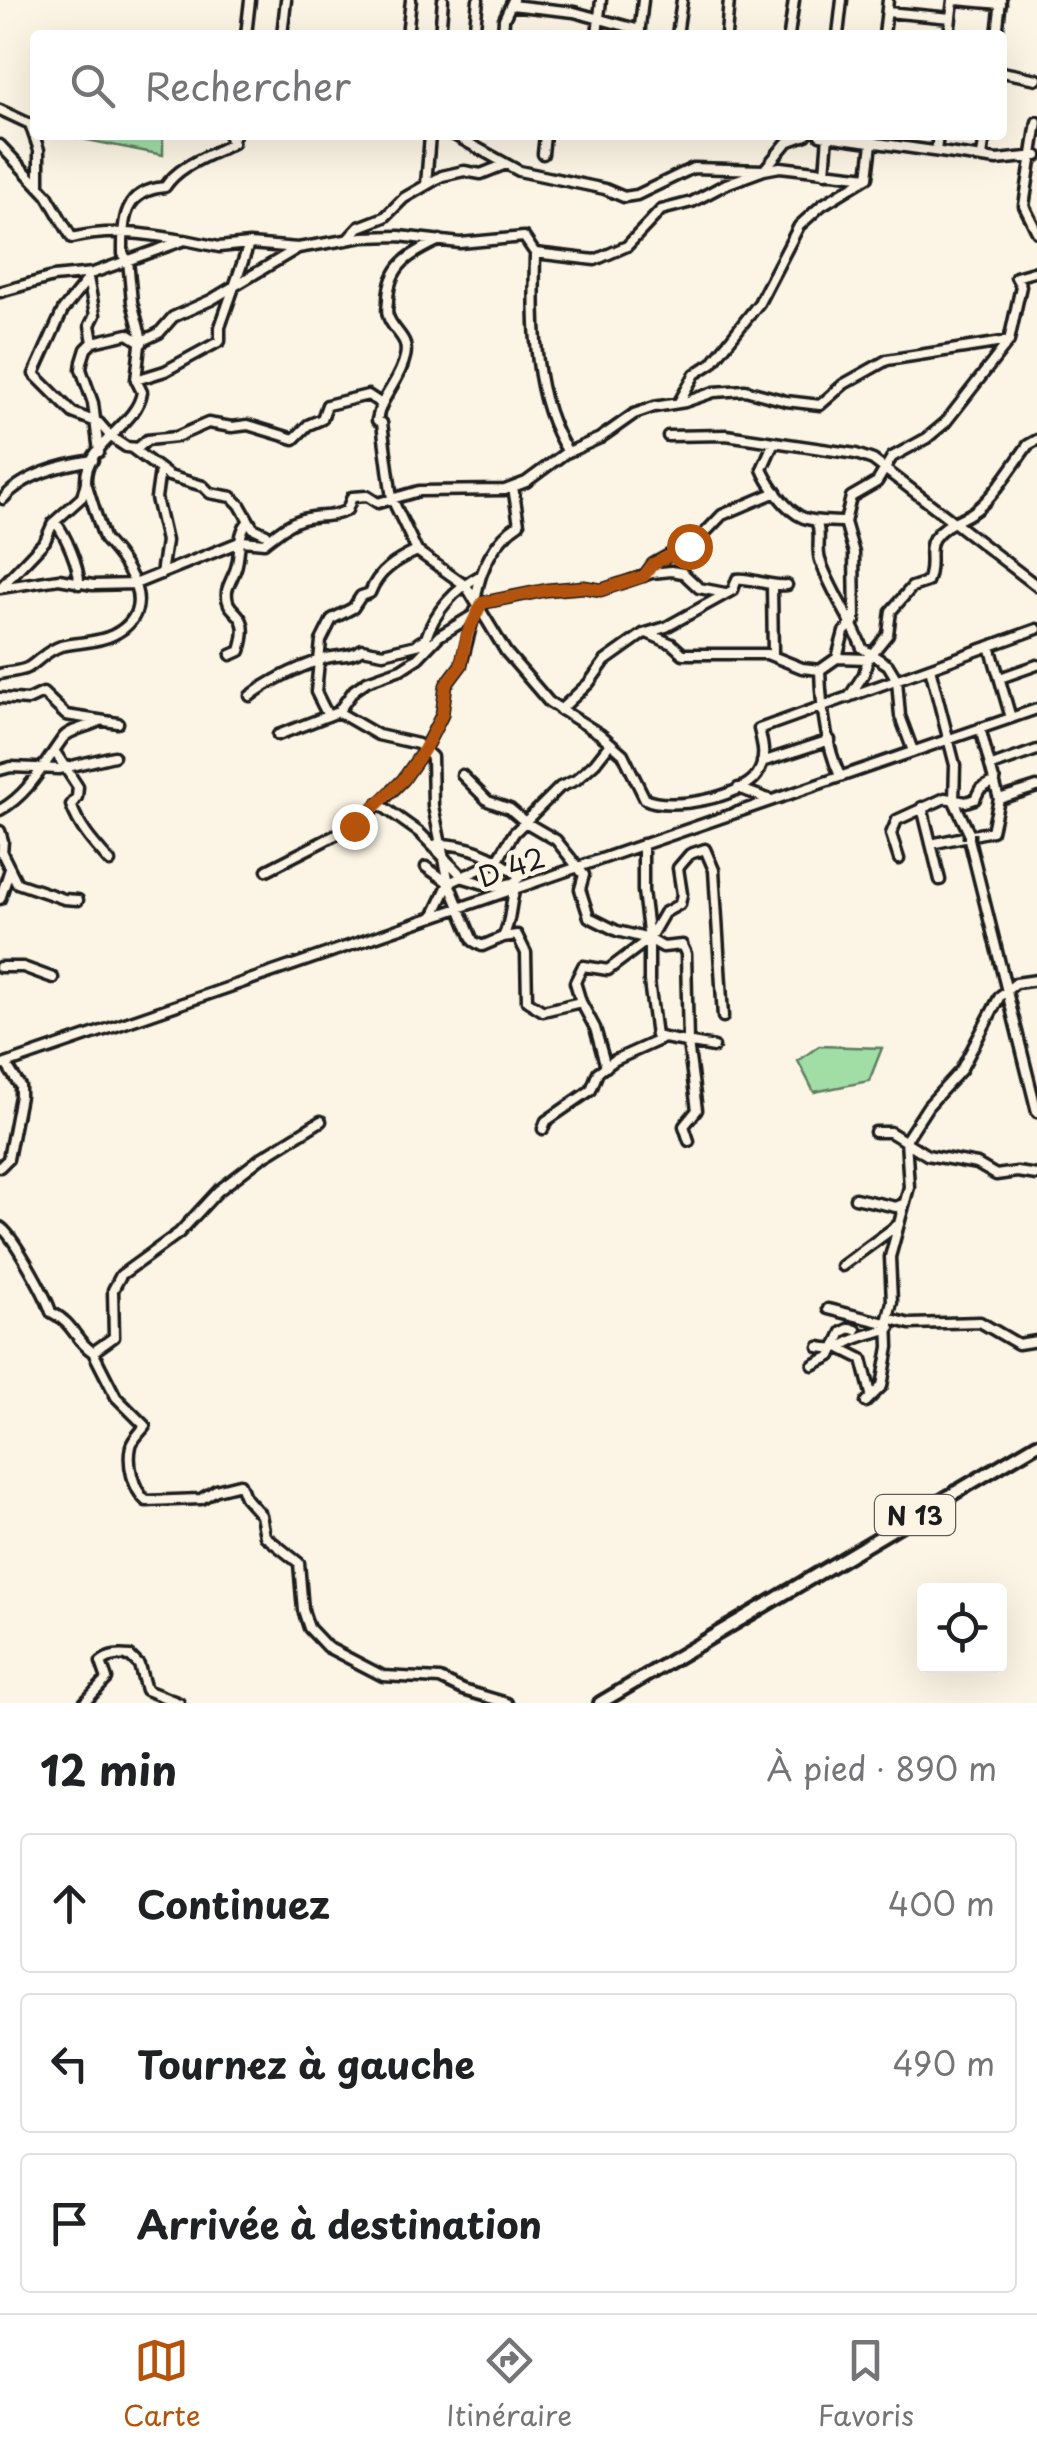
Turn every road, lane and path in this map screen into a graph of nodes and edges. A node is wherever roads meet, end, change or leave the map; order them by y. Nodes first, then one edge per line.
1 (250, 0) edge
2 (286, 0) edge
3 (411, 0) edge
4 (443, 0) edge
5 (478, 0) edge
6 (601, 0) edge
7 (644, 0) edge
8 (680, 0) edge
9 (730, 0) edge
10 (794, 0) edge
11 (842, 0) edge
12 (888, 0) edge
13 (954, 0) edge
14 (1001, 2) edge
15 (512, 3) edge
16 (887, 12) junction
17 (599, 18) junction
18 (951, 18) junction
19 (247, 30) edge
20 (283, 30) edge
21 (408, 30) edge
22 (440, 30) edge
23 (475, 30) edge
24 (503, 30) edge
25 (598, 30) edge
26 (634, 30) edge
27 (640, 30) edge
28 (677, 30) edge
29 (727, 30) edge
30 (790, 30) edge
31 (839, 30) edge
32 (885, 30) edge
33 (950, 30) edge
34 (998, 30) edge
35 (1007, 73) edge
36 (1037, 79) edge
37 (0, 110) edge
38 (1037, 122) edge
39 (30, 124) edge
40 (36, 140) edge
41 (231, 140) edge
42 (430, 140) edge
43 (468, 140) edge
44 (544, 140) edge
45 (792, 140) edge
46 (825, 140) edge
47 (873, 140) edge
48 (878, 140) edge
49 (937, 140) edge
50 (984, 140) edge
51 (0, 145) edge
52 (936, 151) junction
53 (543, 154) dead end
54 (982, 156) junction
55 (1034, 157) edge
56 (506, 164) junction
57 (764, 170) junction
58 (825, 173) junction
59 (868, 177) junction
60 (426, 185) junction
61 (39, 186) junction
62 (124, 232) junction
63 (1037, 232) edge
64 (185, 240) junction
65 (347, 240) junction
66 (440, 240) junction
67 (250, 244) junction
68 (298, 248) junction
69 (535, 253) junction
70 (128, 260) junction
71 (1037, 271) edge
72 (87, 276) junction
73 (236, 282) junction
74 (0, 292) edge
75 (92, 342) junction
76 (142, 342) junction
77 (1009, 342) junction
78 (136, 380) junction
79 (380, 402) junction
80 (679, 402) junction
81 (95, 422) junction
82 (668, 436) dead end
83 (111, 437) junction
84 (1037, 440) edge
85 (774, 442) junction
86 (131, 447) junction
87 (99, 452) junction
88 (568, 452) junction
89 (93, 460) junction
90 (885, 468) junction
91 (160, 470) junction
92 (86, 482) junction
93 (512, 487) junction
94 (776, 492) junction
95 (392, 499) junction
96 (3, 500) dead end
97 (816, 520) junction
98 (952, 520) junction
99 (55, 522) junction
100 (248, 522) junction
101 (845, 522) junction
102 (266, 534) dead end
103 (242, 541) junction
104 (416, 550) junction
105 (161, 574) junction
106 (480, 575) junction
107 (644, 576) junction
108 (79, 584) junction
109 (135, 584) junction
110 (787, 585) dead end
111 (466, 586) junction
112 (772, 586) junction
113 (1037, 586) edge
114 (1, 587) edge
115 (725, 594) junction
116 (477, 607) junction
117 (852, 624) junction
118 (1037, 629) edge
119 (647, 633) junction
120 (434, 641) junction
121 (990, 646) junction
122 (411, 647) junction
123 (231, 655) dead end
124 (773, 655) junction
125 (871, 657) junction
126 (837, 658) junction
127 (318, 661) junction
128 (1037, 665) edge
129 (930, 668) junction
130 (820, 670) junction
131 (0, 674) edge
132 (1000, 678) junction
133 (897, 680) junction
134 (250, 696) dead end
135 (850, 697) junction
136 (0, 698) edge
137 (821, 707) junction
138 (1037, 708) edge
139 (560, 710) junction
140 (333, 714) junction
141 (1011, 718) junction
142 (98, 721) junction
143 (118, 723) dead end
144 (980, 728) junction
145 (278, 735) dead end
146 (950, 738) junction
147 (830, 740) junction
148 (610, 744) junction
149 (424, 750) junction
150 (1037, 750) edge
151 (914, 751) junction
152 (56, 752) junction
153 (114, 756) dead end
154 (762, 762) junction
155 (992, 766) junction
156 (64, 768) junction
157 (43, 769) junction
158 (0, 770) edge
159 (462, 775) dead end
160 (840, 776) junction
161 (995, 781) junction
162 (1037, 786) edge
163 (738, 788) junction
164 (999, 799) junction
165 (771, 800) junction
166 (954, 800) junction
167 (378, 803) junction
168 (922, 806) junction
169 (0, 810) edge
170 (525, 822) junction
171 (0, 831) edge
172 (436, 844) junction
173 (643, 844) junction
174 (931, 844) junction
175 (444, 856) junction
176 (899, 859) dead end
177 (497, 861) junction
178 (110, 862) dead end
179 (578, 866) junction
180 (426, 867) dead end
181 (10, 870) junction
182 (268, 870) dead end
183 (464, 878) junction
184 (940, 880) dead end
185 (449, 884) junction
186 (514, 886) junction
187 (0, 899) edge
188 (78, 900) dead end
189 (457, 908) junction
190 (433, 917) junction
191 (504, 938) junction
192 (649, 940) junction
193 (0, 967) edge
194 (53, 978) dead end
195 (1037, 980) edge
196 (1006, 992) junction
197 (581, 1002) junction
198 (723, 1017) dead end
199 (664, 1038) junction
200 (688, 1043) junction
201 (714, 1047) dead end
202 (3, 1065) edge
203 (606, 1066) junction
204 (1037, 1112) edge
205 (321, 1121) dead end
206 (543, 1128) dead end
207 (875, 1132) dead end
208 (906, 1140) junction
209 (688, 1141) dead end
210 (0, 1167) edge
211 (1037, 1175) edge
212 (855, 1198) dead end
213 (903, 1204) junction
214 (899, 1224) junction
215 (0, 1227) edge
216 (842, 1266) dead end
217 (828, 1309) dead end
218 (867, 1320) junction
219 (889, 1324) junction
220 (856, 1330) junction
221 (853, 1340) junction
222 (1037, 1340) edge
223 (819, 1346) dead end
224 (839, 1348) junction
225 (93, 1352) junction
226 (814, 1366) dead end
227 (1037, 1444) edge
228 (84, 1703) edge
229 (179, 1703) edge
230 (507, 1703) edge
231 (600, 1703) edge

1 - 19 street
2 - 20 street
3 - 21 street
4 - 22 street
5 - 23 street
6 - 17 street
7 - 27 street
8 - 28 street
9 - 29 street
10 - 30 street
11 - 31 street
12 - 16 street
13 - 14 street
13 - 18 street
14 - 34 street
15 - 17 street
15 - 24 street
16 - 18 street
16 - 32 street
17 - 25 street
17 - 26 street
18 - 33 street
35 - 36 street
37 - 39 street
38 - 55 street
40 - 61 street
41 - 62 street
42 - 60 street
43 - 56 street
44 - 53 street
45 - 57 street
46 - 58 street
47 - 59 street
48 - 52 street
49 - 52 street
50 - 54 street
51 - 61 street
52 - 54 street
54 - 55 street
55 - 63 street
56 - 57 street
56 - 60 street
57 - 58 street
57 - 69 street
58 - 59 street
59 - 80 street
60 - 65 street
61 - 62 street
62 - 64 street
62 - 70 street
64 - 67 street
64 - 70 street
65 - 66 street
65 - 68 street
66 - 69 street
66 - 79 street
67 - 68 street
67 - 73 street
68 - 73 street
69 - 88 street
70 - 72 street
70 - 76 street
71 - 77 street
72 - 74 street
72 - 75 street
72 - 81 street
73 - 76 street
73 - 78 street
75 - 76 street
75 - 81 street
76 - 78 street
77 - 80 street
77 - 90 street
78 - 83 street
79 - 86 street
79 - 95 street
80 - 88 street
81 - 83 street
81 - 87 street
82 - 85 street
83 - 86 street
83 - 87 street
84 - 98 street
85 - 90 street
85 - 94 street
86 - 91 street
87 - 89 street
88 - 93 street
89 - 92 street
89 - 96 street
90 - 98 street
90 - 101 street
91 - 100 street
91 - 105 street
92 - 99 street
92 - 109 street
93 - 95 street
93 - 106 street
94 - 97 street
94 - 107 street
95 - 103 street
95 - 104 street
97 - 101 street
97 - 117 street
98 - 113 street
98 - 125 street
99 - 108 street
99 - 114 street
100 - 102 street
100 - 103 street
101 - 117 street
103 - 105 street
103 - 123 street
104 - 111 street
104 - 127 street
105 - 109 street
106 - 111 street
106 - 116 street
107 - 115 street
107 - 116 street
108 - 109 street
108 - 114 street
109 - 131 street
110 - 112 street
111 - 116 street
111 - 122 street
112 - 115 street
112 - 124 street
115 - 119 street
116 - 120 street
116 - 139 street
116 - 149 street
117 - 125 street
117 - 126 street
118 - 121 street
119 - 124 street
119 - 139 street
120 - 122 street
120 - 140 street
121 - 129 street
121 - 132 street
122 - 127 street
124 - 130 street
125 - 126 street
125 - 133 street
125 - 135 street
126 - 130 street
127 - 134 street
127 - 140 street
128 - 132 street
129 - 133 street
129 - 146 street
130 - 137 street
132 - 141 street
133 - 135 street
133 - 151 street
135 - 137 street
136 - 142 street
137 - 147 street
137 - 154 street
138 - 141 street, D 42 / D 42
139 - 148 street
140 - 145 street
140 - 149 street
141 - 144 street, D 42 / D 42
142 - 143 street
142 - 152 street
144 - 146 street, D 42 / D 42
144 - 155 street
146 - 151 street, D 42 / D 42
146 - 166 street
147 - 154 street
147 - 160 street
148 - 163 street
148 - 170 street
149 - 167 street
149 - 172 street
150 - 155 street
151 - 160 street, D 42 / D 42
152 - 156 street
152 - 157 street
153 - 156 street
154 - 163 street
155 - 161 street
156 - 157 street
156 - 178 street
157 - 158 street
157 - 169 street
159 - 170 street
160 - 165 street, D 42 / D 42
161 - 164 street
161 - 166 street
162 - 164 street
163 - 165 street
164 - 174 street
165 - 173 street, D 42 / D 42
166 - 168 street
166 - 196 street
167 - 172 street
167 - 182 street
168 - 174 street
168 - 176 street
170 - 177 street
170 - 179 street
171 - 181 street
172 - 175 street
172 - 177 street
173 - 179 street, D 42 / D 42
173 - 192 street
174 - 184 street
175 - 183 street
175 - 185 street
177 - 183 street
177 - 186 street
179 - 186 street, D 42 / D 42
179 - 192 street
180 - 185 street
181 - 187 street
181 - 188 street
183 - 185 street
183 - 186 street
185 - 189 street
185 - 190 street
186 - 189 street, D 42 / D 42
186 - 191 street
189 - 190 street, D 42 / D 42
189 - 191 street
190 - 202 street, D 42 / D 42
191 - 197 street
192 - 197 street
192 - 198 street
192 - 199 street
192 - 200 street
193 - 194 street
195 - 196 street
196 - 204 street
196 - 208 street
197 - 203 street
199 - 200 street
199 - 203 street
200 - 201 street
200 - 209 street
202 - 210 street
203 - 206 street
205 - 225 street
207 - 208 street
208 - 211 street
208 - 213 street
212 - 213 street
213 - 214 street
214 - 216 street
214 - 219 street
215 - 225 street
217 - 218 street
218 - 219 street
218 - 220 street
219 - 221 street
219 - 222 street
219 - 224 street
220 - 221 street
220 - 224 street
221 - 224 street
223 - 224 street
224 - 226 street
225 - 230 street
227 - 231 main road, N 13
228 - 229 street

